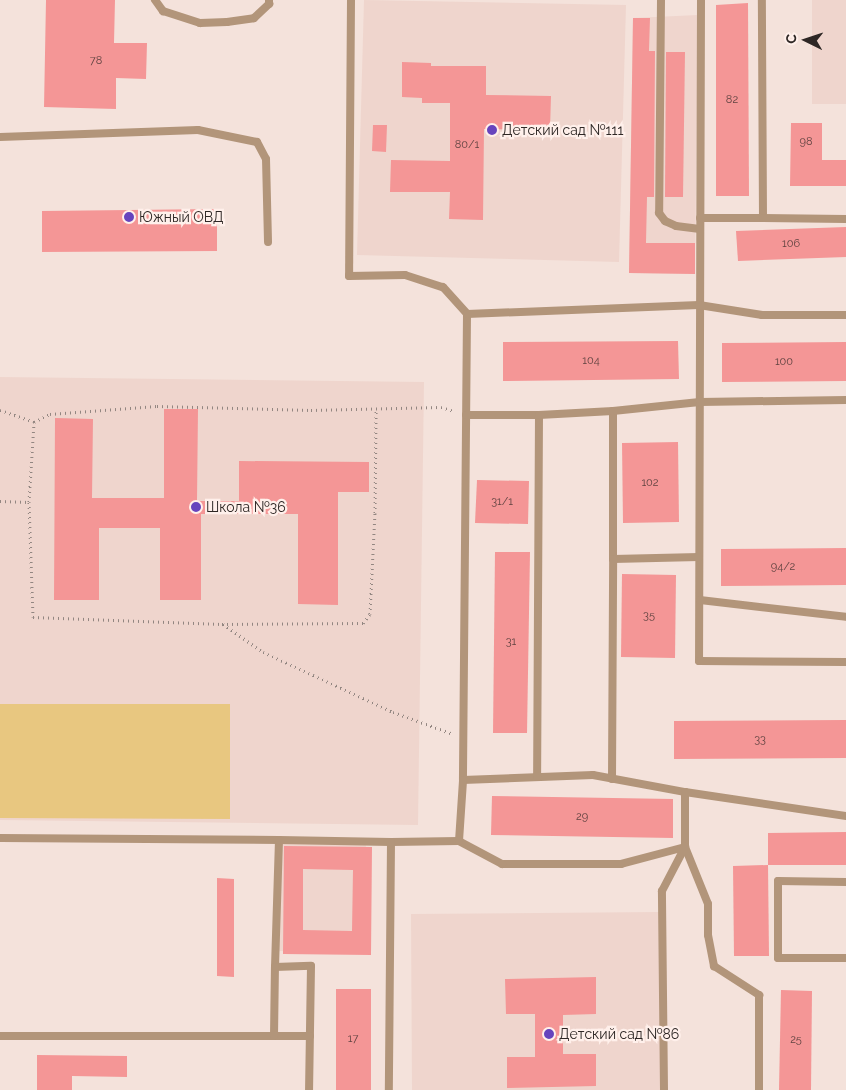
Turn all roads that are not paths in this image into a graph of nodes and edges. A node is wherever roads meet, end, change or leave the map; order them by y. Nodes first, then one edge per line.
1 (155, 0) edge
2 (269, 0) edge
3 (351, 0) edge
4 (661, 0) edge
5 (701, 0) edge
6 (762, 0) edge
7 (0, 137) edge
8 (700, 218) junction
9 (763, 218) junction
10 (846, 219) edge
11 (700, 229) junction
12 (268, 242) dead end
13 (699, 305) junction
14 (467, 314) junction
15 (846, 314) edge
16 (846, 400) edge
17 (700, 402) junction
18 (613, 410) junction
19 (466, 415) junction
20 (539, 415) junction
21 (700, 557) junction
22 (614, 559) junction
23 (700, 600) junction
24 (846, 616) edge
25 (846, 662) edge
26 (537, 777) junction
27 (612, 779) junction
28 (464, 780) junction
29 (685, 792) junction
30 (846, 816) edge
31 (0, 838) edge
32 (278, 840) junction
33 (459, 841) junction
34 (391, 842) junction
35 (685, 847) junction
36 (846, 882) edge
37 (846, 958) edge
38 (275, 967) junction
39 (0, 1036) edge
40 (274, 1036) junction
41 (310, 1036) junction
42 (309, 1090) edge
43 (388, 1090) edge
44 (664, 1090) edge
45 (759, 1090) edge

1 - 2 lane
3 - 14 lane
4 - 11 lane
5 - 8 lane
6 - 9 lane
7 - 12 lane
8 - 9 lane
8 - 11 lane
9 - 10 lane
11 - 13 lane
13 - 14 lane
13 - 15 lane
13 - 17 lane
14 - 19 lane
16 - 17 lane
17 - 18 lane
17 - 21 lane
18 - 20 lane
18 - 22 lane
19 - 20 lane
19 - 28 lane
20 - 26 lane
21 - 22 lane
21 - 23 lane
22 - 27 lane
23 - 24 lane
23 - 25 lane
26 - 27 lane
26 - 28 lane
27 - 29 lane
28 - 33 lane
29 - 30 lane
29 - 35 lane
31 - 32 lane
32 - 34 lane
32 - 38 lane
33 - 34 lane
33 - 35 lane
34 - 43 lane
35 - 44 lane
35 - 45 lane
36 - 37 lane
38 - 40 lane
38 - 41 lane
39 - 40 lane
40 - 41 lane
41 - 42 lane

